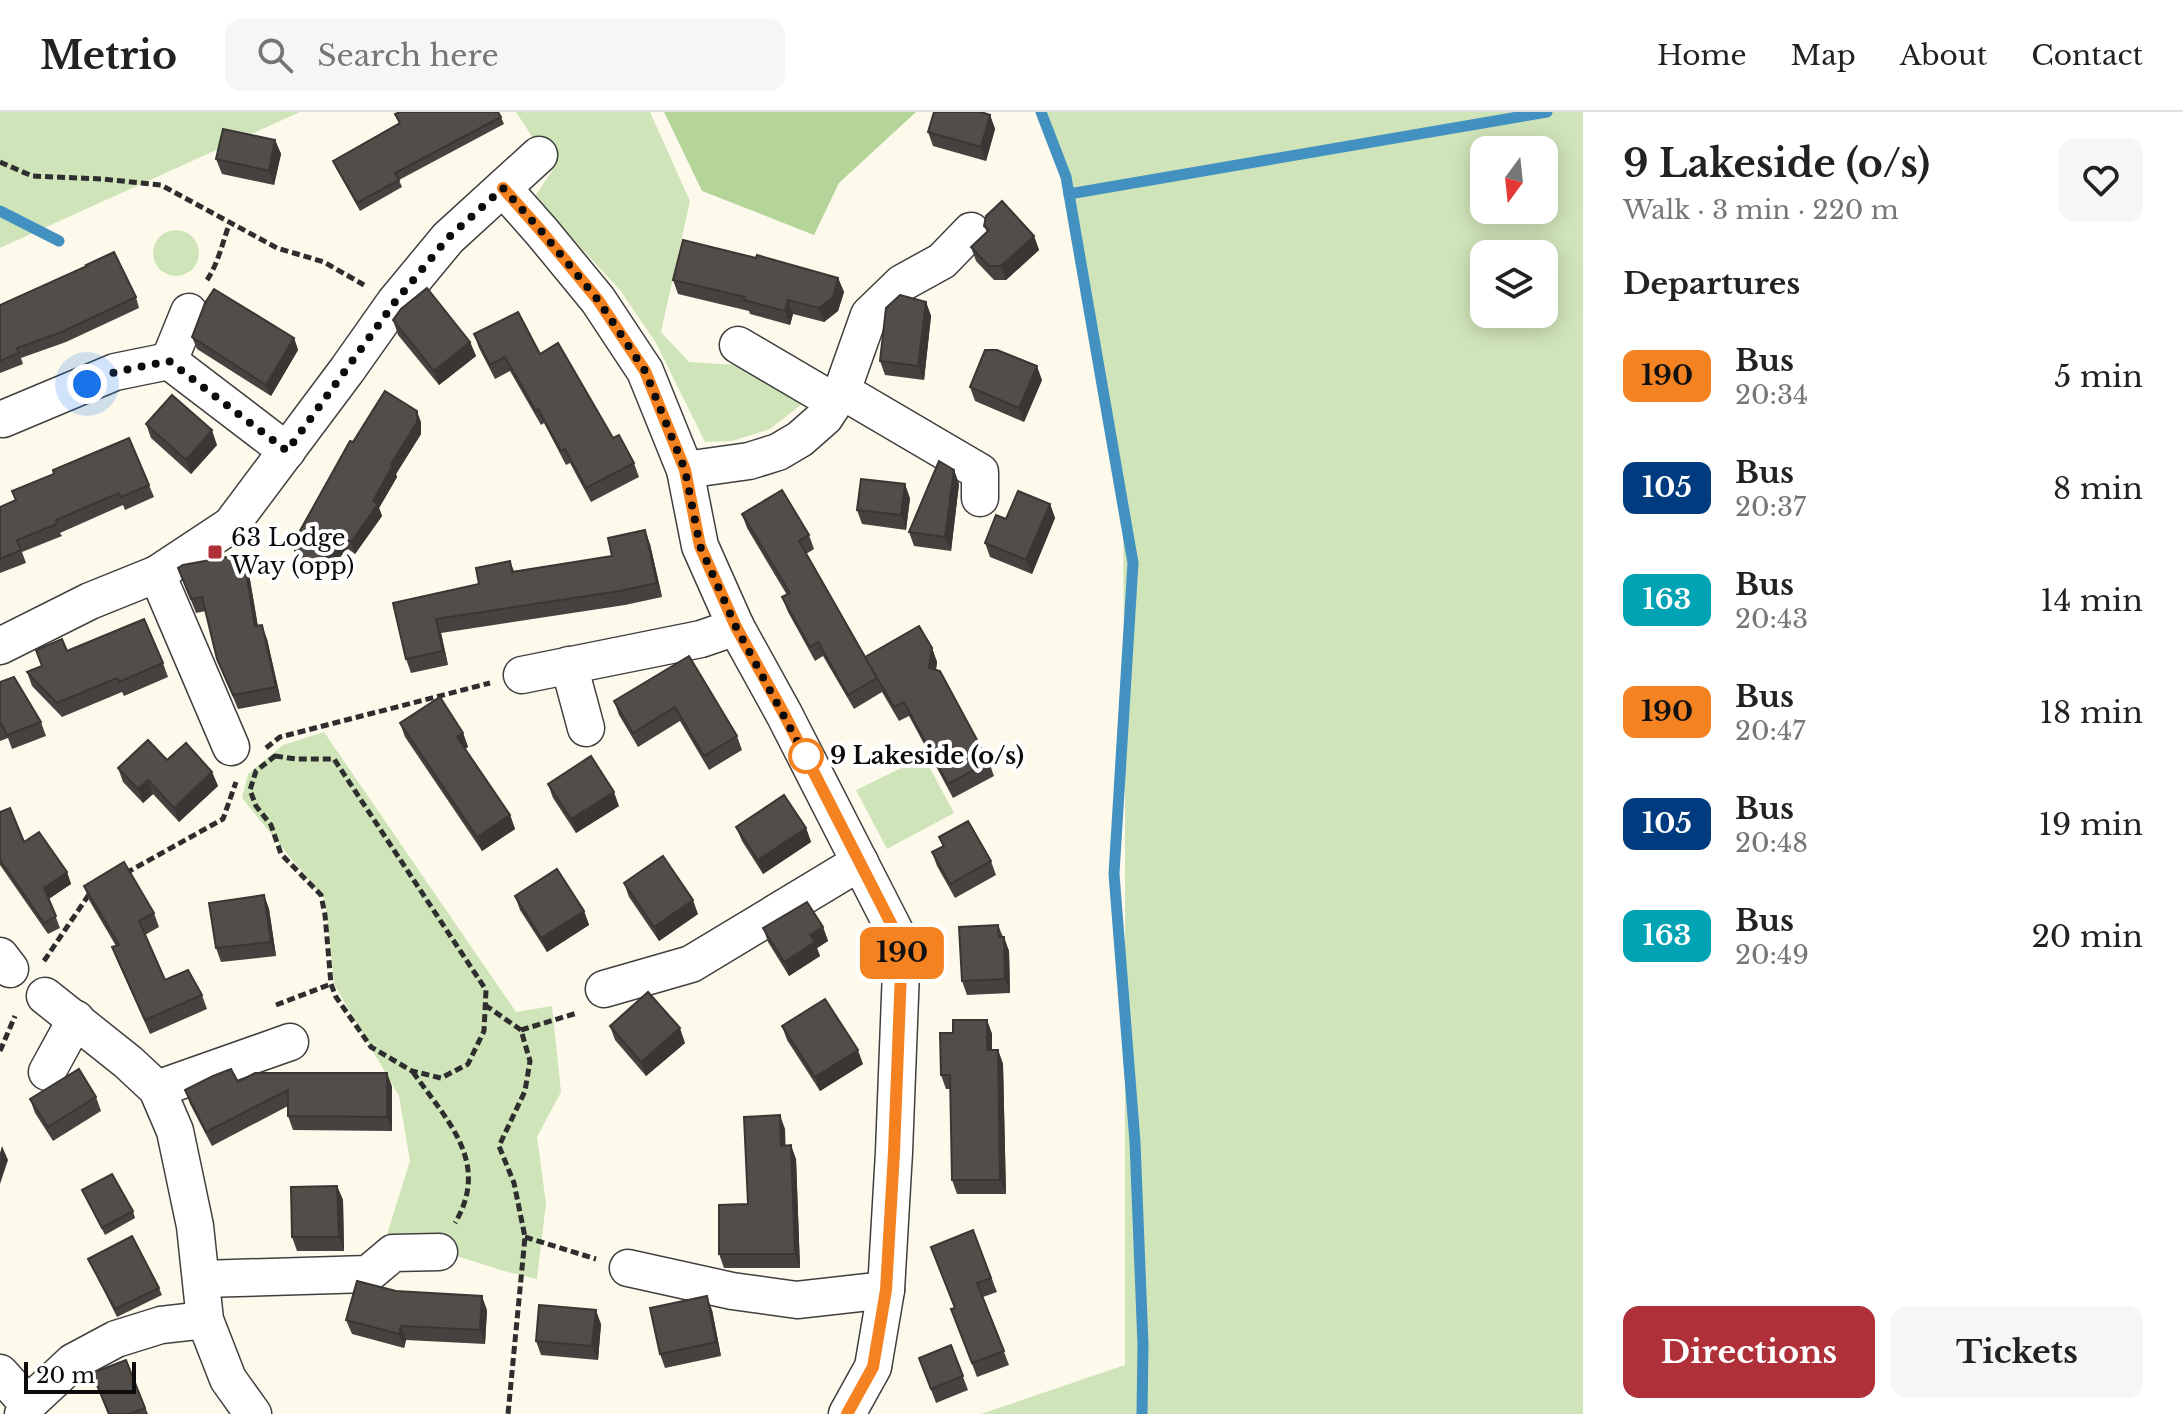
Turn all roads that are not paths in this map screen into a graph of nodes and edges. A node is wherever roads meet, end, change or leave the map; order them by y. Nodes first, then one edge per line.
1 (539, 155) dead end
2 (503, 188) junction
3 (971, 231) dead end
4 (189, 312) road end
5 (738, 345) dead end
6 (169, 361) junction
7 (838, 397) junction
8 (3, 419) dead end
9 (287, 451) junction
10 (685, 470) junction
11 (980, 498) dead end
12 (157, 574) junction
13 (736, 627) junction
14 (0, 646) edge
15 (569, 665) junction
16 (522, 675) road end
17 (586, 728) dead end
18 (244, 758) road end
19 (860, 862) junction
20 (22, 980) edge
21 (604, 989) road end
22 (76, 1019) junction
23 (290, 1042) dead end
24 (47, 1072) dead end
25 (157, 1089) junction
26 (439, 1252) road end
27 (628, 1268) road end
28 (202, 1279) junction
29 (886, 1290) junction
30 (205, 1320) junction
31 (0, 1373) edge
32 (25, 1409) edge
33 (253, 1414) edge
34 (847, 1414) edge

1 - 2 street
2 - 9 street
2 - 10 street
3 - 7 street
4 - 6 street
5 - 7 street
6 - 8 street
6 - 9 street
7 - 10 street
7 - 11 street
9 - 12 street
10 - 13 street
12 - 14 street
12 - 18 street
13 - 15 street
13 - 19 street
15 - 16 street
15 - 17 street
19 - 21 street
19 - 29 street
20 - 22 street
22 - 24 street
22 - 25 street
23 - 25 street
25 - 28 street
26 - 28 street
27 - 29 street
28 - 30 street
29 - 34 street
30 - 32 street
30 - 33 street
31 - 32 street

